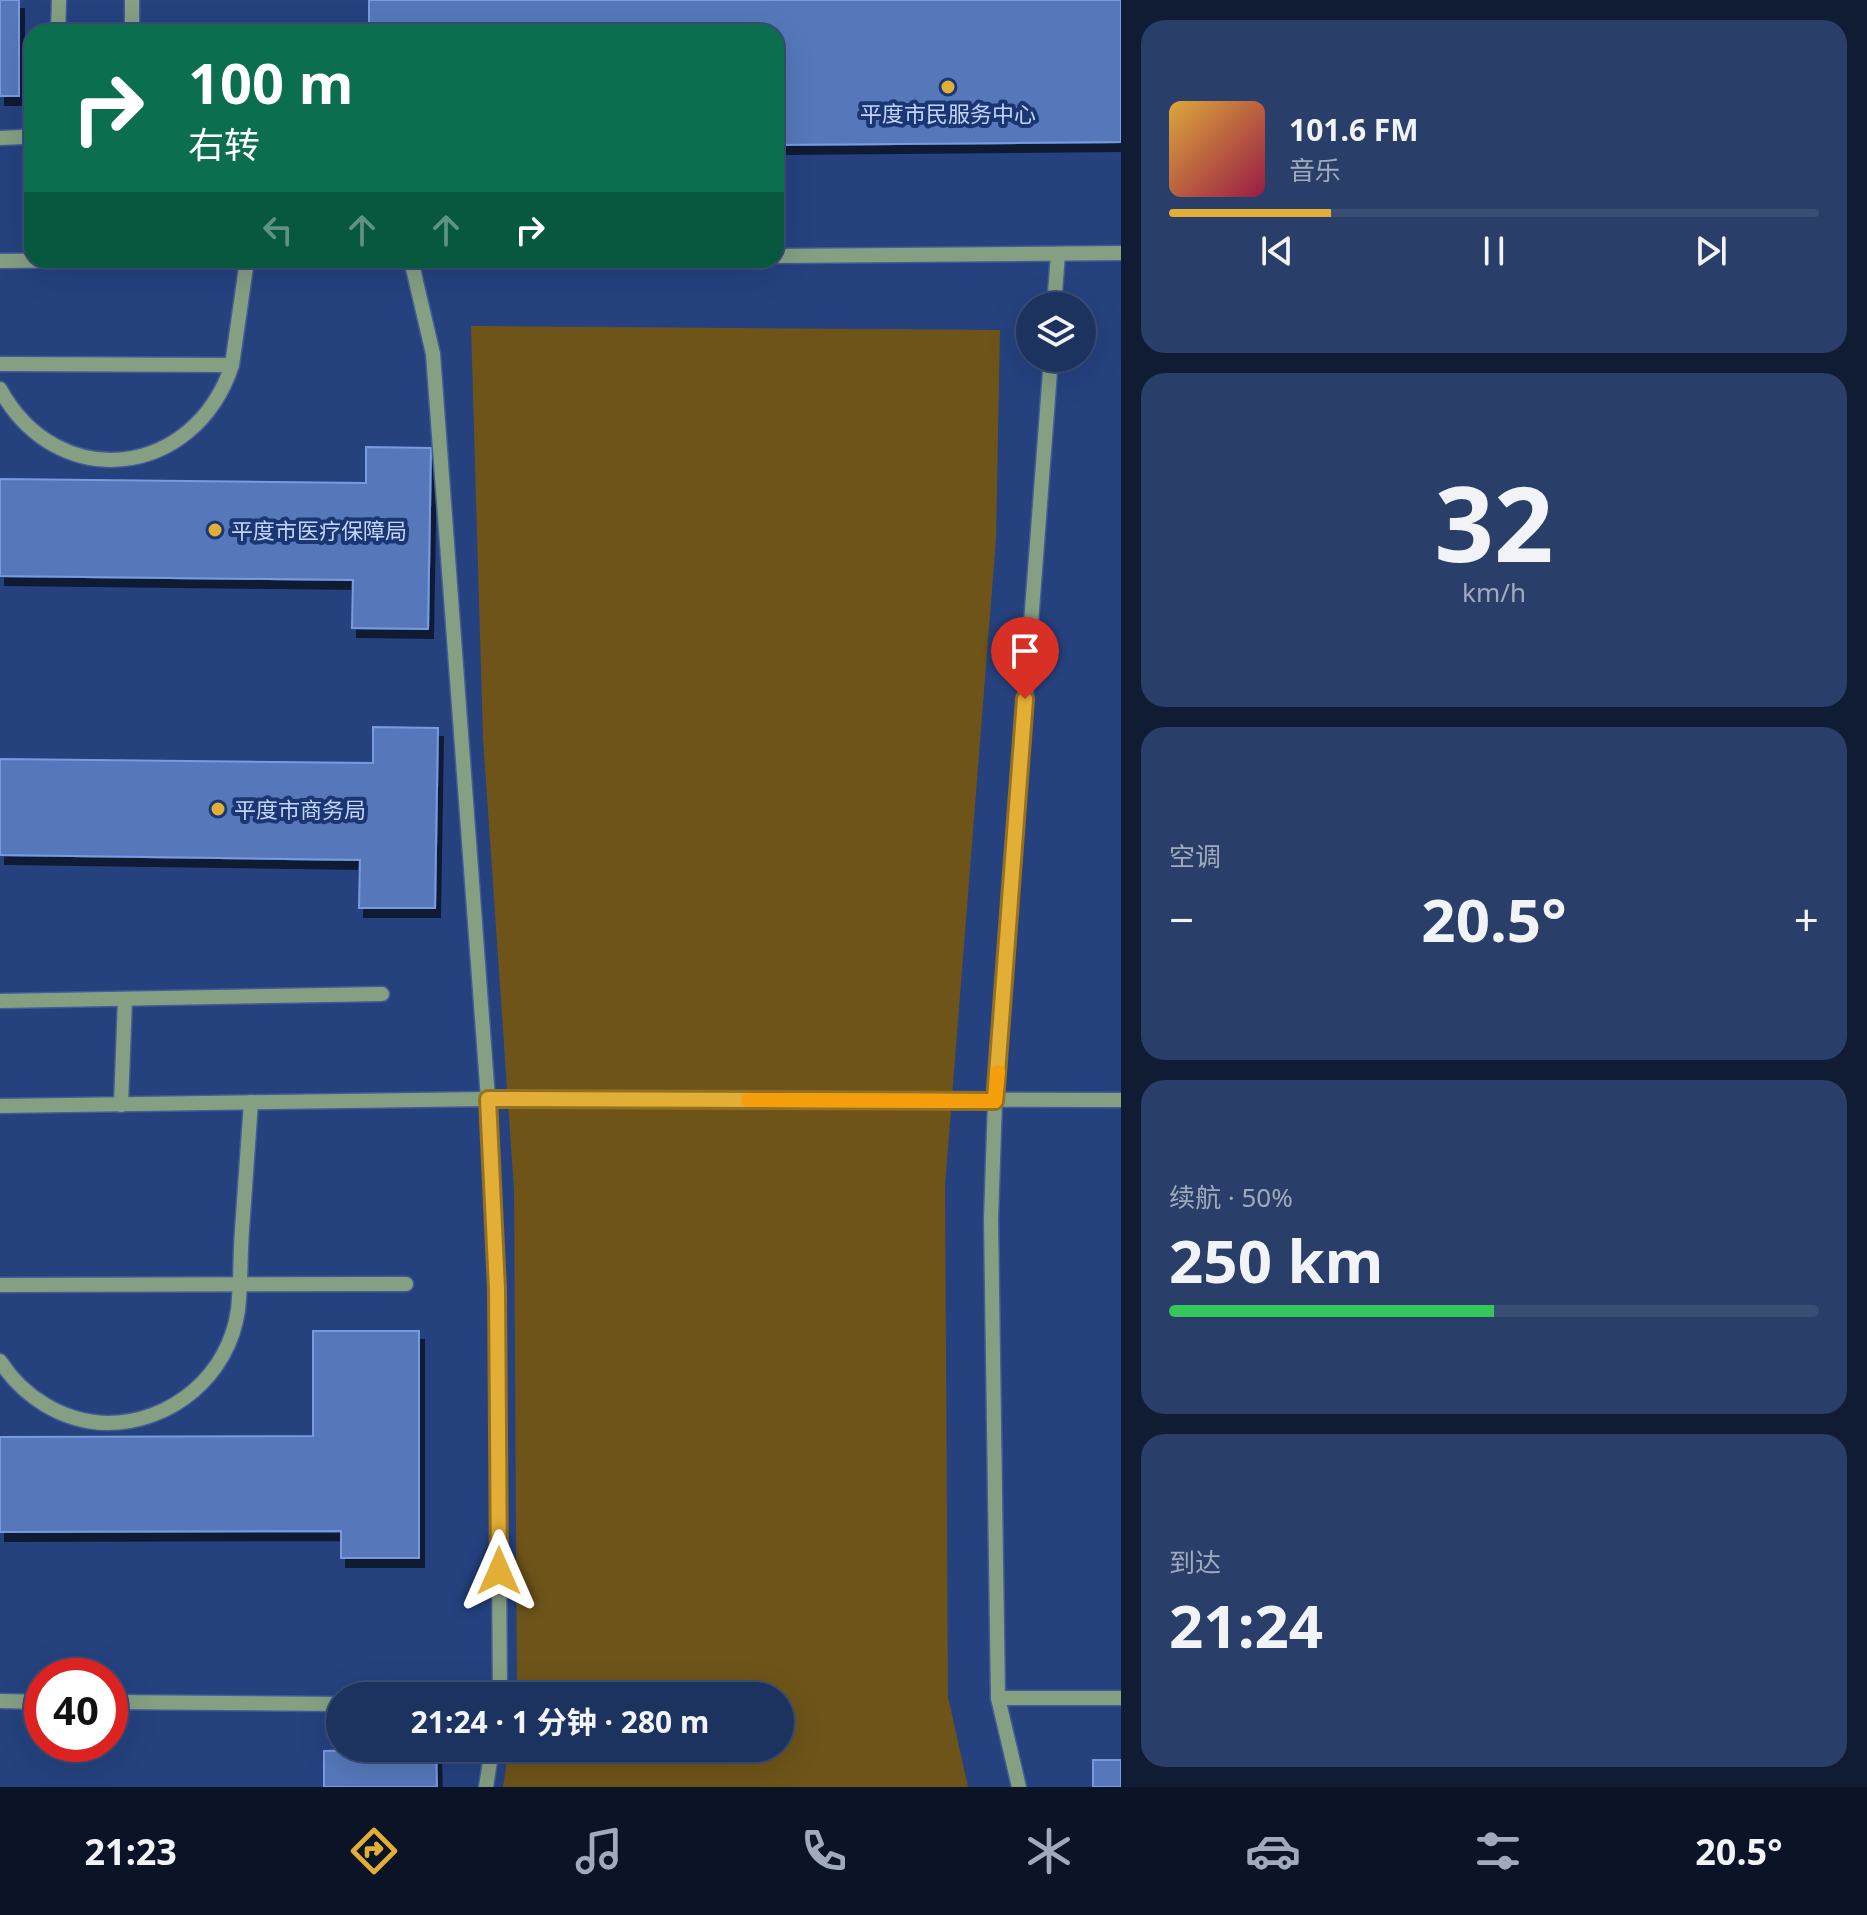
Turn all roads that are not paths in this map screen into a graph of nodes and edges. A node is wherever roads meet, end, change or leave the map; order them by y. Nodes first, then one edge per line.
1 (59, 0) edge
2 (132, 0) edge
3 (58, 24) edge
4 (132, 24) edge
5 (24, 136) edge
6 (0, 138) edge
7 (1121, 253) edge
8 (1058, 254) junction
9 (784, 256) edge
10 (0, 261) edge
11 (24, 261) edge
12 (246, 268) edge
13 (413, 268) edge
14 (1055, 292) edge
15 (0, 364) edge
16 (232, 365) junction
17 (1050, 372) edge
18 (0, 389) edge
19 (382, 994) dead end
20 (125, 999) junction
21 (0, 1001) edge
22 (488, 1099) junction
23 (1121, 1100) edge
24 (995, 1101) junction
25 (251, 1102) junction
26 (121, 1105) junction
27 (0, 1106) edge
28 (406, 1284) dead end
29 (0, 1285) edge
30 (238, 1285) junction
31 (0, 1361) edge
32 (500, 1682) edge
33 (998, 1698) junction
34 (1121, 1698) edge
35 (0, 1701) edge
36 (24, 1702) edge
37 (128, 1702) edge
38 (326, 1704) edge
39 (490, 1762) edge
40 (486, 1787) edge
41 (1019, 1787) edge

1 - 3 street
2 - 4 street
5 - 6 street
7 - 8 street
8 - 9 street
8 - 14 street
10 - 11 street
12 - 16 street
13 - 22 street
15 - 16 street
16 - 18 street
17 - 24 street
19 - 20 street
20 - 21 street
20 - 26 street
22 - 24 street
22 - 25 street
22 - 32 street
23 - 24 street
24 - 33 street
25 - 26 street
25 - 30 street
26 - 27 street
28 - 30 street
29 - 30 street
30 - 31 street
33 - 34 street
33 - 41 street
35 - 36 street
37 - 38 street
39 - 40 street

